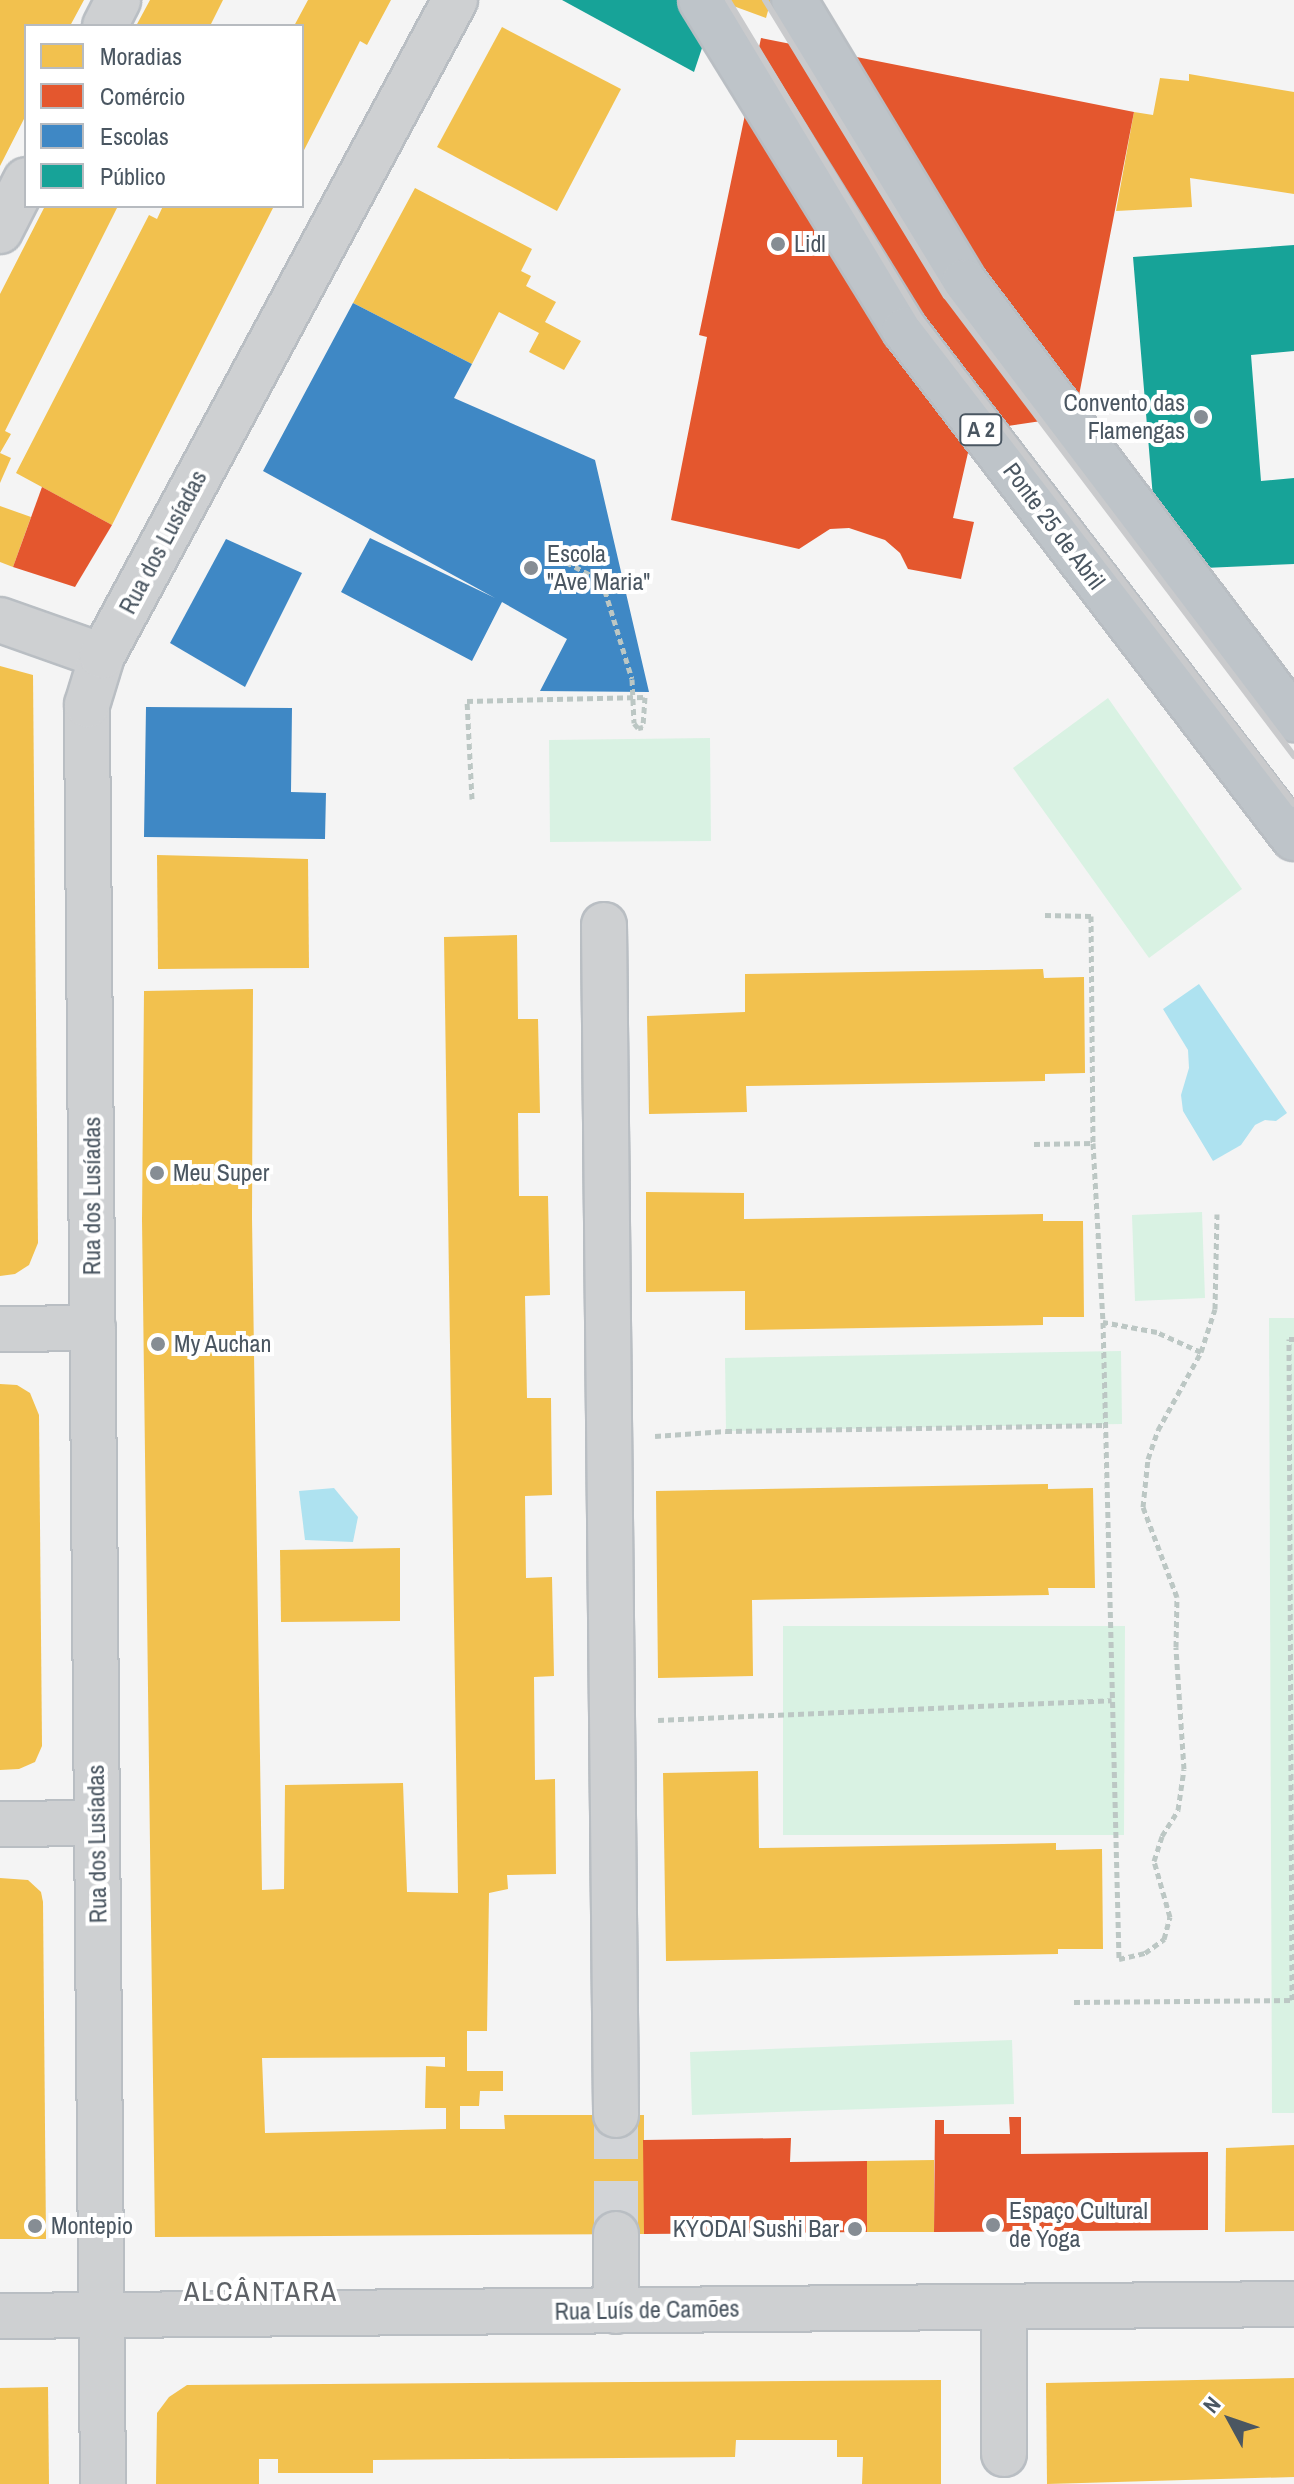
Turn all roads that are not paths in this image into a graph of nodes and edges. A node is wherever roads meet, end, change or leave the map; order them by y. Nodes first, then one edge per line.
1 (118, 0) edge
2 (455, 0) edge
3 (701, 0) edge
4 (794, 0) edge
5 (106, 24) edge
6 (24, 184) edge
7 (0, 231) edge
8 (0, 620) edge
9 (102, 656) junction
10 (1294, 719) edge
11 (1294, 838) edge
12 (604, 925) dead end
13 (93, 1328) junction
14 (0, 1329) edge
15 (97, 1823) junction
16 (0, 1824) edge
17 (616, 2115) tunnel mouth
18 (616, 2234) tunnel mouth
19 (1294, 2304) edge
20 (1004, 2307) junction
21 (616, 2311) junction
22 (102, 2315) junction
23 (0, 2316) edge
24 (1004, 2454) dead end
25 (103, 2484) edge

1 - 5 street
2 - 9 street, Rua dos Lusíadas
3 - 11 highway, Ponte 25 de Abril / A 2
4 - 10 highway
6 - 7 street
8 - 9 street
9 - 13 street, Rua dos Lusíadas
12 - 17 street
13 - 14 street
13 - 15 street, Rua dos Lusíadas
15 - 16 street
15 - 22 street, Rua dos Lusíadas
18 - 21 street
19 - 20 street, Rua Luís de Camões
20 - 21 street, Rua Luís de Camões
20 - 24 street
21 - 22 street, Rua Luís de Camões
22 - 23 street, Rua Luís de Camões
22 - 25 street, Rua dos Lusíadas

